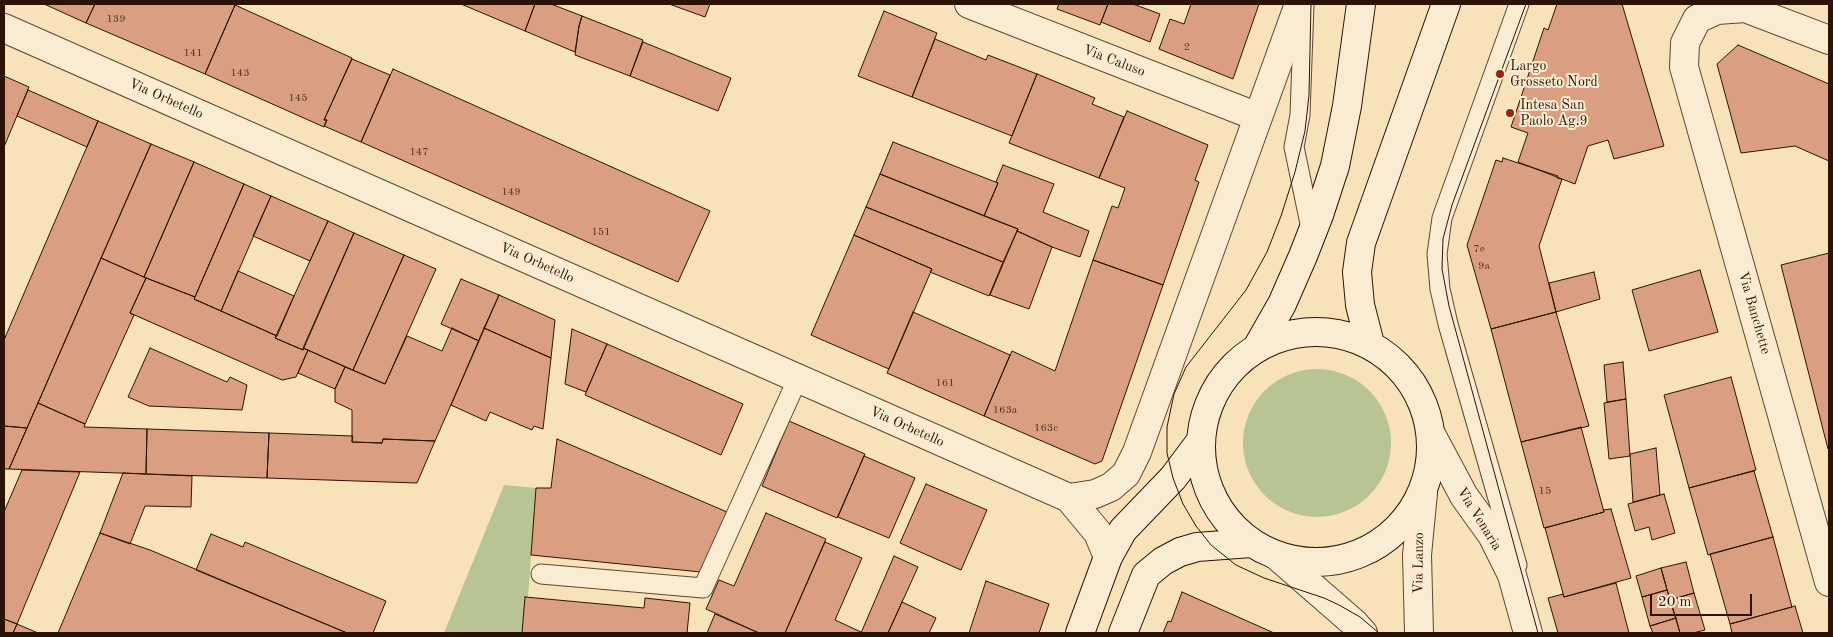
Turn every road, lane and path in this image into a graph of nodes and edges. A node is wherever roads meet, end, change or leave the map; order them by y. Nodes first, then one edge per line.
1 (969, 4) edge
2 (1299, 4) edge
3 (1304, 4) edge
4 (1361, 4) edge
5 (1446, 4) edge
6 (1519, 4) edge
7 (4, 28) edge
8 (1829, 40) edge
9 (1258, 118) junction
10 (1312, 234) junction
11 (1370, 344) junction
12 (1258, 346) junction
13 (798, 378) junction
14 (1432, 436) junction
15 (1200, 442) junction
16 (1423, 492) junction
17 (1069, 498) junction
18 (1251, 543) junction
19 (1277, 556) junction
20 (1108, 557) junction
21 (541, 574) dead end
22 (1829, 582) edge
23 (1518, 598) junction
24 (1080, 633) edge
25 (1123, 633) edge
26 (1363, 633) edge
27 (1419, 633) edge
28 (1528, 633) edge

1 - 9 street, Via Caluso
2 - 9 street
3 - 10 lane
4 - 10 street
5 - 11 street
6 - 23 lane
7 - 13 street, Via Orbetello
8 - 22 street, Via Banchette
9 - 17 street
10 - 12 street
11 - 12 street
11 - 14 street
12 - 15 street
13 - 17 street, Via Orbetello
13 - 21 lane
14 - 16 street
14 - 23 street, Via Venaria
15 - 18 street
15 - 20 street
16 - 19 street
16 - 27 street, Via Lanzo
17 - 20 street, Via Orbetello
18 - 19 street
18 - 25 street
19 - 26 street
20 - 24 street
23 - 28 street, Via Venaria

